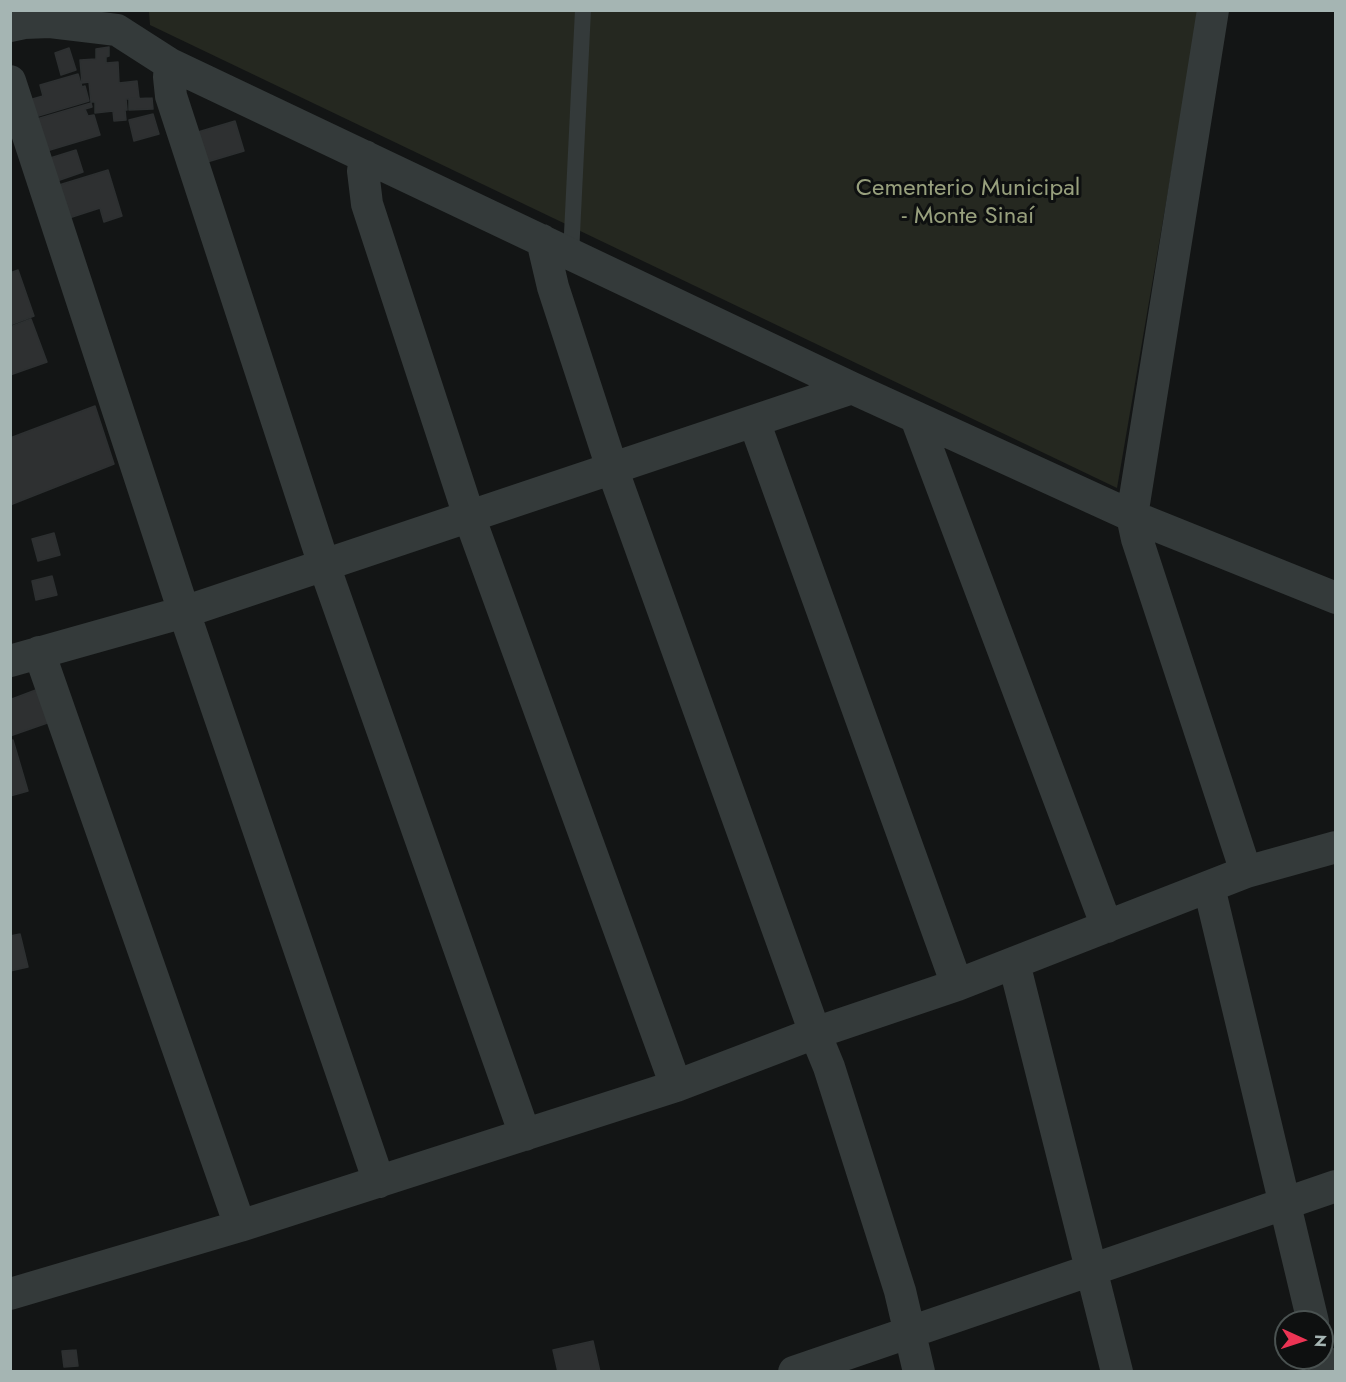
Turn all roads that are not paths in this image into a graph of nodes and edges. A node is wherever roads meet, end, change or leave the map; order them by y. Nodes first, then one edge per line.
1 (584, 10) edge
2 (1213, 10) edge
3 (107, 20) edge
4 (10, 26) edge
5 (170, 64) junction
6 (10, 81) edge
7 (365, 156) junction
8 (542, 240) junction
9 (571, 254) junction
10 (852, 388) junction
11 (916, 418) junction
12 (754, 421) junction
13 (612, 468) junction
14 (469, 516) junction
15 (1132, 516) junction
16 (324, 565) junction
17 (1335, 598) edge
18 (184, 612) junction
19 (25, 657) edge
20 (1335, 848) edge
21 (1246, 872) junction
22 (1209, 887) junction
23 (1107, 927) junction
24 (1014, 963) junction
25 (957, 986) junction
26 (816, 1033) junction
27 (676, 1086) junction
28 (525, 1135) junction
29 (379, 1182) junction
30 (1335, 1186) edge
31 (1285, 1204) junction
32 (240, 1227) junction
33 (1091, 1270) junction
34 (10, 1294) edge
35 (1310, 1310) edge
36 (909, 1332) junction
37 (794, 1371) edge
38 (919, 1371) edge
39 (1117, 1371) edge

1 - 9 lane
2 - 15 street
3 - 4 street
3 - 5 street
5 - 7 street
5 - 16 street
6 - 18 street
7 - 8 street
7 - 14 street
8 - 9 street
8 - 13 street
9 - 10 street
10 - 11 street
10 - 12 street
11 - 15 street
11 - 23 street
12 - 13 street
12 - 25 street
13 - 14 street
13 - 26 street
14 - 16 street
14 - 27 street
15 - 17 street
15 - 21 street
16 - 18 street
16 - 28 street
18 - 19 street
18 - 29 street
19 - 32 street
20 - 21 street
21 - 22 street
22 - 23 street
22 - 31 street
23 - 24 street
24 - 25 street
24 - 33 street
25 - 26 street
26 - 27 street
26 - 36 street
27 - 28 street
28 - 29 street
29 - 32 street
30 - 31 street
31 - 33 street
31 - 35 street
32 - 34 street
33 - 36 street
33 - 39 street
36 - 37 street
36 - 38 street

